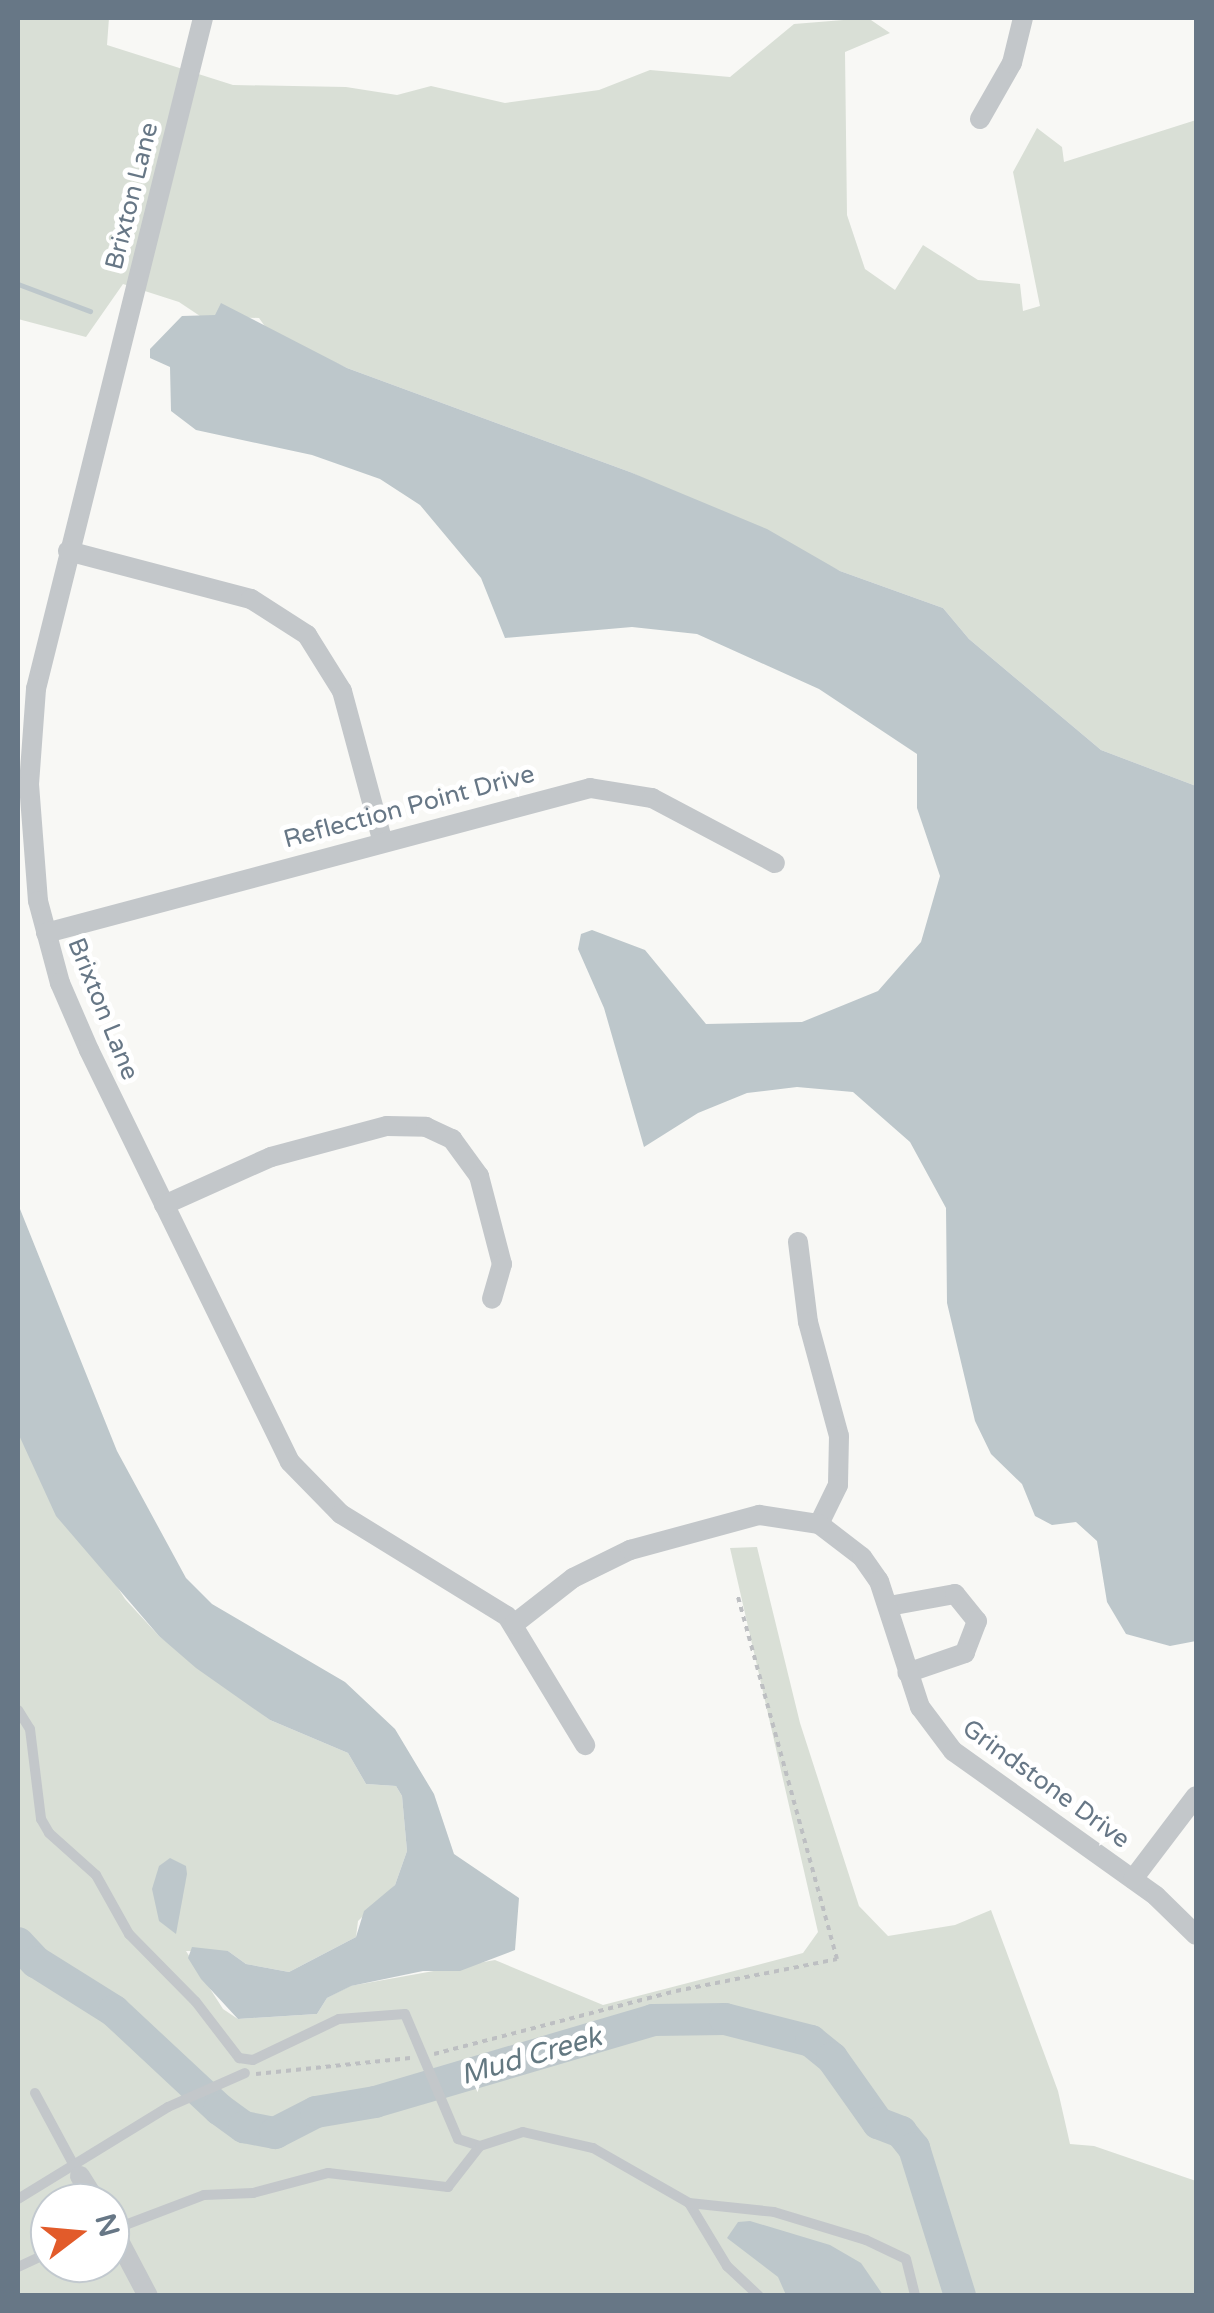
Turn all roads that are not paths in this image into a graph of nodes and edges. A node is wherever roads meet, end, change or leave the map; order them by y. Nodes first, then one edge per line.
1 (203, 18) edge
2 (1023, 18) edge
3 (980, 119) dead end
4 (68, 552) junction
5 (382, 840) junction
6 (775, 862) dead end
7 (46, 933) junction
8 (164, 1205) junction
9 (798, 1242) dead end
10 (492, 1299) dead end
11 (818, 1524) junction
12 (889, 1606) junction
13 (514, 1624) junction
14 (907, 1673) junction
15 (18, 1710) edge
16 (585, 1745) dead end
17 (1196, 1796) edge
18 (1133, 1879) junction
19 (1196, 1934) edge
20 (246, 2073) road end
21 (35, 2093) dead end
22 (463, 2145) junction
23 (480, 2146) junction
24 (464, 2160) junction
25 (77, 2172) junction
26 (84, 2183) edge
27 (18, 2198) edge
28 (689, 2203) junction
29 (712, 2205) junction
30 (130, 2221) edge
31 (704, 2229) junction
32 (130, 2263) edge
33 (148, 2296) edge
34 (759, 2296) edge
35 (916, 2296) edge

1 - 4 street, Brixton Lane
2 - 3 street
4 - 5 street
4 - 7 street, Brixton Lane
5 - 6 street, Reflection Point Drive
5 - 7 street, Reflection Point Drive
7 - 8 street, Brixton Lane
8 - 10 street
8 - 13 street, Brixton Lane
9 - 11 street
11 - 12 street, Grindstone Drive
11 - 13 street
12 - 14 street, Grindstone Drive
12 - 14 street
13 - 16 street, Brixton Lane
14 - 18 street, Grindstone Drive
15 - 22 lane
17 - 18 street, Grindstone Drive
18 - 19 street, Grindstone Drive
20 - 25 lane
21 - 25 lane
22 - 23 lane
22 - 24 lane
23 - 24 lane
23 - 28 lane
24 - 30 lane
25 - 26 street
25 - 27 lane
28 - 29 lane
28 - 31 lane
29 - 31 lane
29 - 35 lane
31 - 34 lane
32 - 33 street

